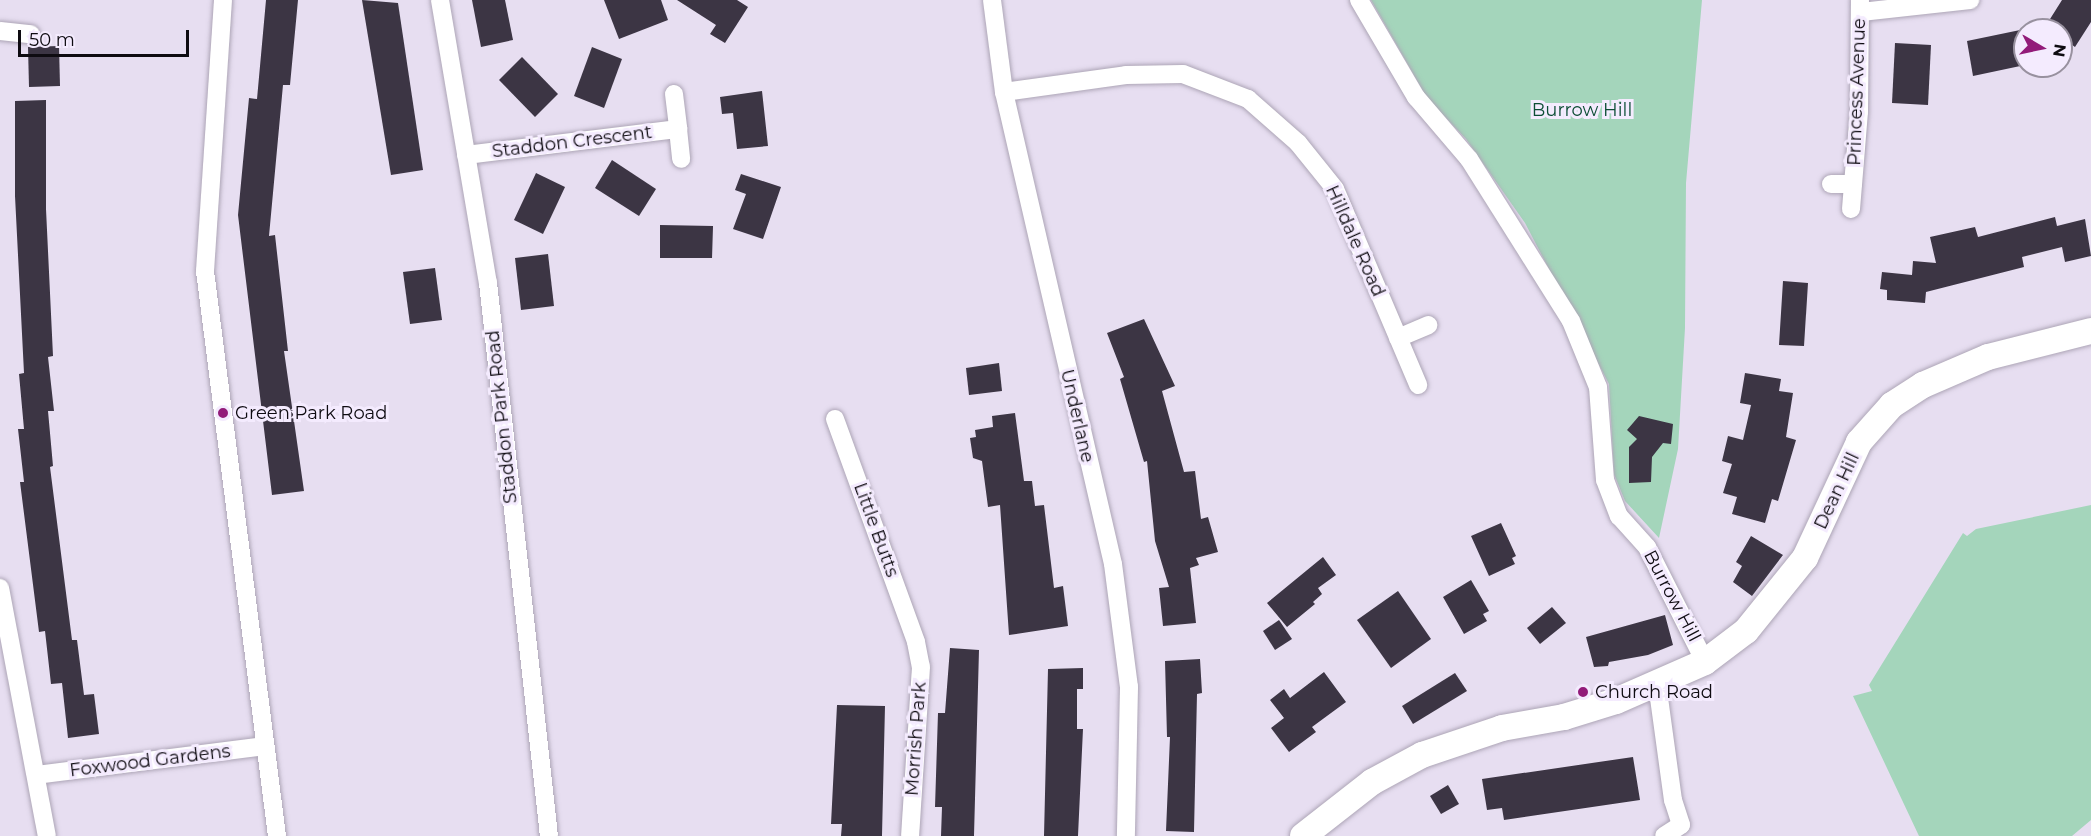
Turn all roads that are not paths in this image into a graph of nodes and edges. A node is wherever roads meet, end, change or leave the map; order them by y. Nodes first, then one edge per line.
1 (223, 0) edge
2 (440, 0) edge
3 (992, 0) edge
4 (1359, 0) edge
5 (1970, 0) edge
6 (1860, 6) edge
7 (0, 30) edge
8 (31, 34) dead end
9 (1005, 92) junction
10 (674, 94) dead end
11 (678, 129) junction
12 (466, 155) junction
13 (681, 159) dead end
14 (1831, 184) dead end
15 (1853, 184) junction
16 (1851, 209) dead end
17 (1428, 325) dead end
18 (2091, 331) edge
19 (1398, 338) junction
20 (1418, 385) dead end
21 (835, 418) dead end
22 (0, 588) edge
23 (2, 619) edge
24 (916, 642) joint
25 (1705, 662) junction
26 (1654, 687) junction
27 (264, 746) junction
28 (36, 776) junction
29 (1686, 830) edge
30 (47, 836) edge
31 (277, 836) edge
32 (549, 836) edge
33 (910, 836) edge
34 (1126, 836) edge
35 (1303, 836) edge
36 (1664, 836) edge

1 - 27 street
2 - 12 street, Staddon Park Road
3 - 9 street, Underlane
4 - 25 street, Burrow Hill
5 - 6 street
6 - 15 street, Princess Avenue
7 - 8 street
9 - 19 street, Hilldale Road
9 - 34 street, Underlane
10 - 11 street, Staddon Crescent
11 - 12 street, Staddon Crescent
11 - 13 street, Staddon Crescent
12 - 32 street, Staddon Park Road
14 - 15 street, Princess Avenue
15 - 16 street, Princess Avenue
17 - 19 street
18 - 25 street, Dean Hill
19 - 20 street, Hilldale Road
21 - 24 street, Little Butts
22 - 23 street
23 - 28 street
24 - 33 street, Morrish Park
25 - 26 street, Dean Hill
26 - 29 street
26 - 35 street, Dean Hill
27 - 28 street, Foxwood Gardens
27 - 31 street
28 - 30 street
29 - 36 street

